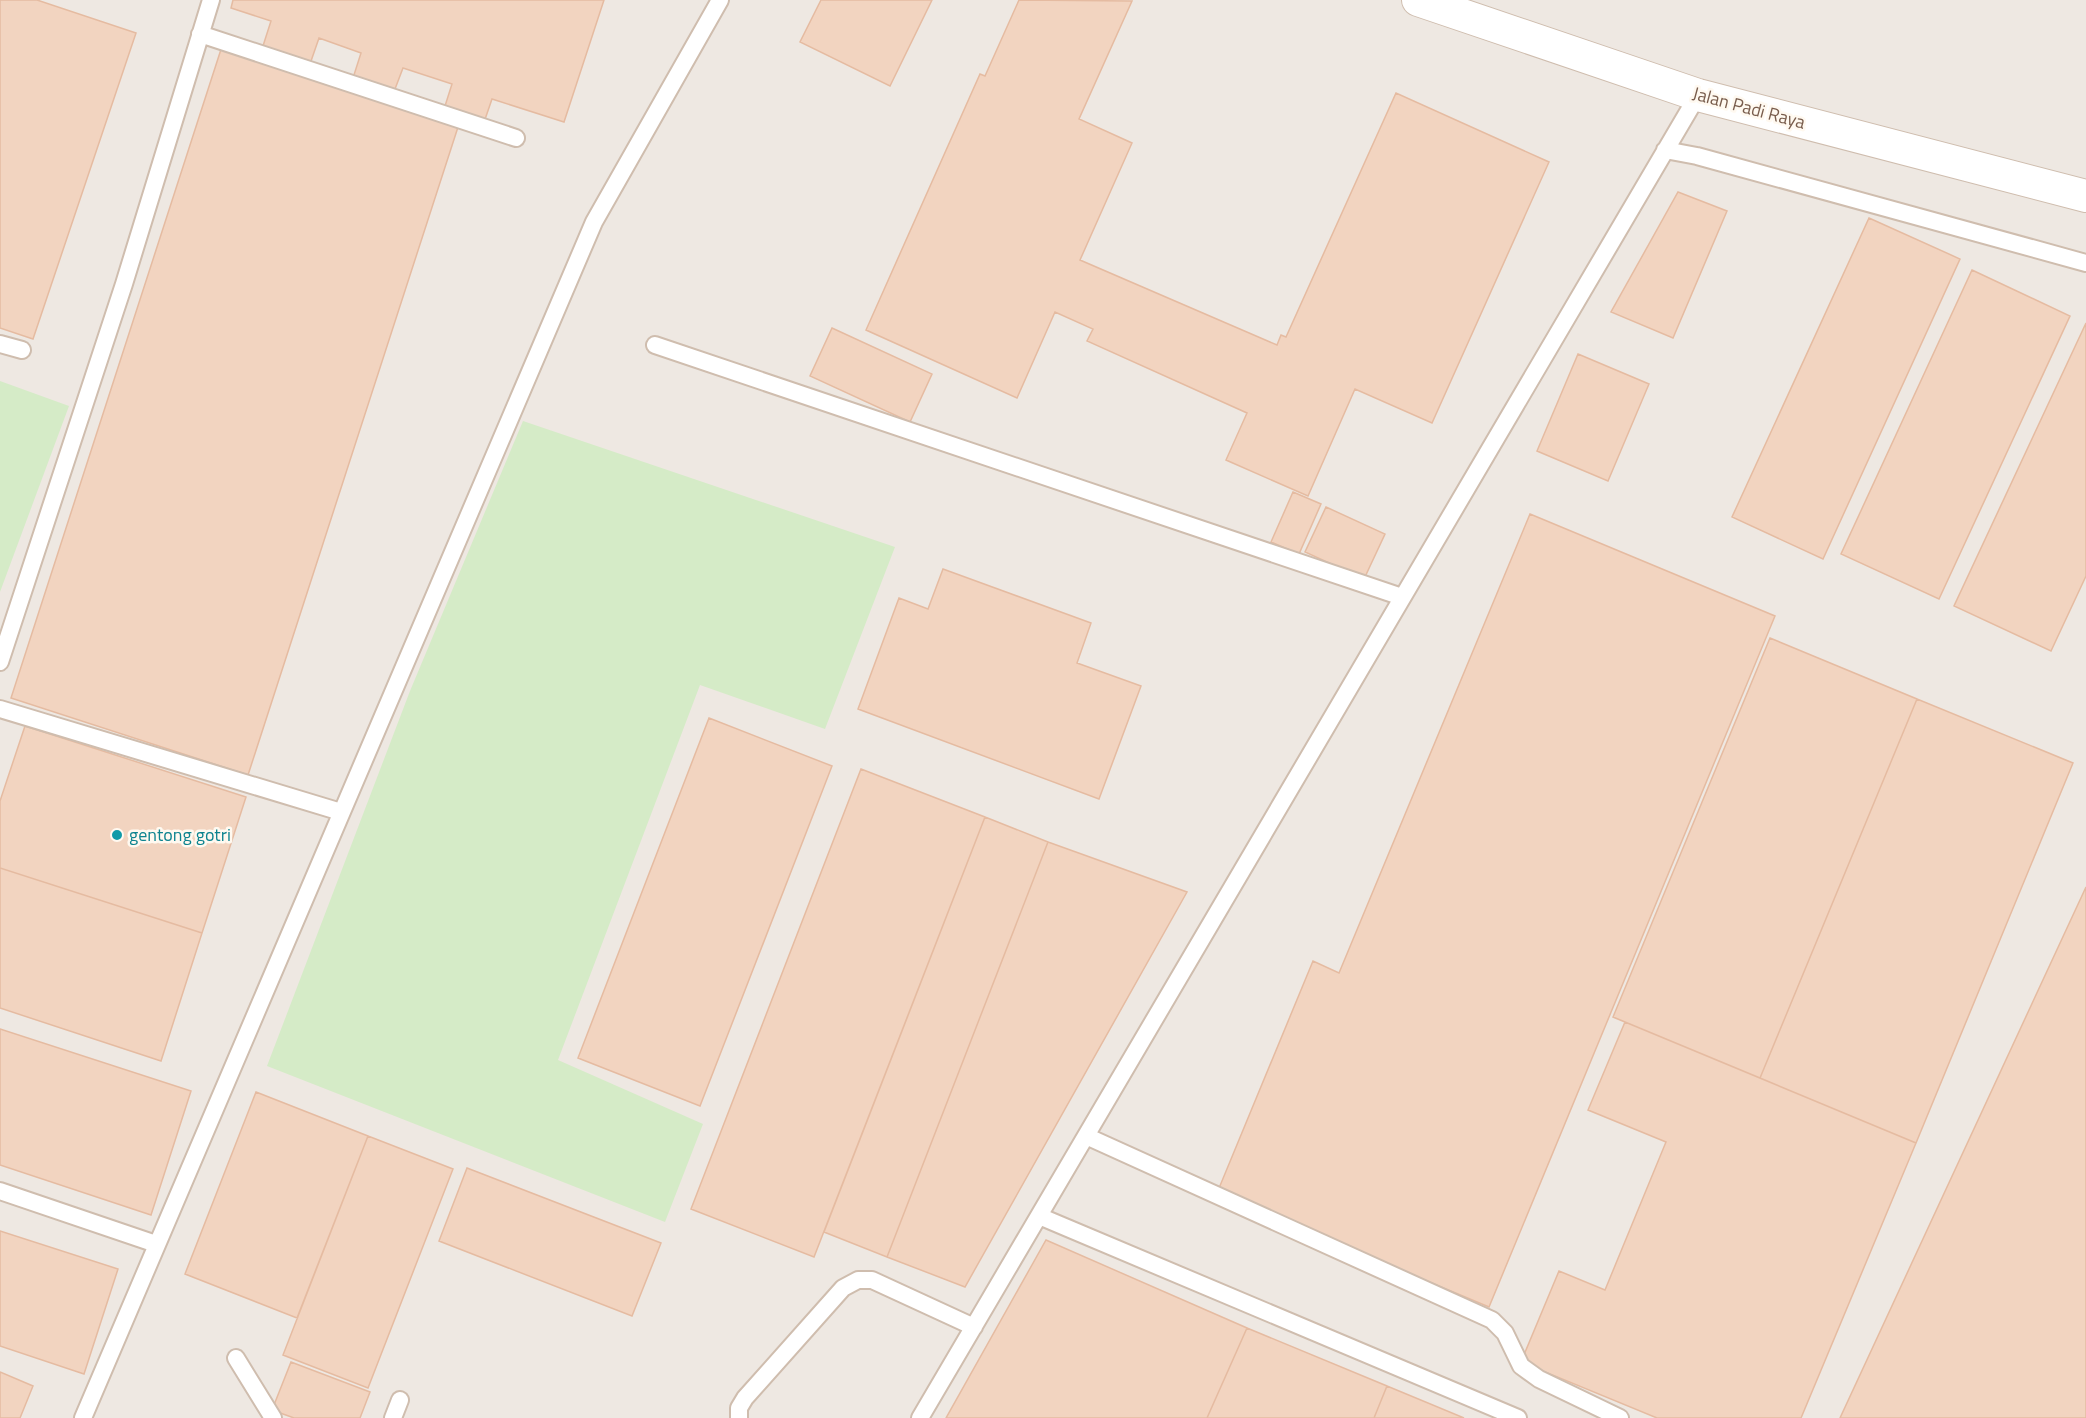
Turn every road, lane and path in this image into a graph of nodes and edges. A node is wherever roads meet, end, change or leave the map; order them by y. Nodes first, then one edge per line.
1 (211, 0) edge
2 (720, 0) edge
3 (1418, 0) edge
4 (200, 34) junction
5 (1698, 95) junction
6 (516, 138) dead end
7 (1665, 150) junction
8 (2086, 195) edge
9 (2086, 263) edge
10 (0, 344) edge
11 (654, 345) dead end
12 (22, 350) dead end
13 (1402, 597) junction
14 (0, 662) edge
15 (0, 709) edge
16 (341, 812) junction
17 (1086, 1136) junction
18 (0, 1191) edge
19 (1039, 1216) junction
20 (156, 1244) junction
21 (974, 1327) junction
22 (236, 1358) dead end
23 (400, 1400) dead end
24 (83, 1418) edge
25 (273, 1418) edge
26 (393, 1418) edge
27 (739, 1418) edge
28 (920, 1418) edge
29 (1518, 1418) edge
30 (1620, 1418) edge

1 - 4 lane
2 - 16 lane
3 - 5 street, Jalan Padi Raya
4 - 6 lane
4 - 14 lane
5 - 7 lane
5 - 8 street, Jalan Padi Raya
7 - 9 lane
7 - 13 lane
10 - 12 lane
11 - 13 lane
13 - 17 lane
15 - 16 lane
16 - 20 lane
17 - 19 lane
17 - 30 lane
18 - 20 lane
19 - 21 lane
19 - 29 lane
20 - 24 lane
21 - 27 lane
21 - 28 lane
22 - 25 lane
23 - 26 lane

